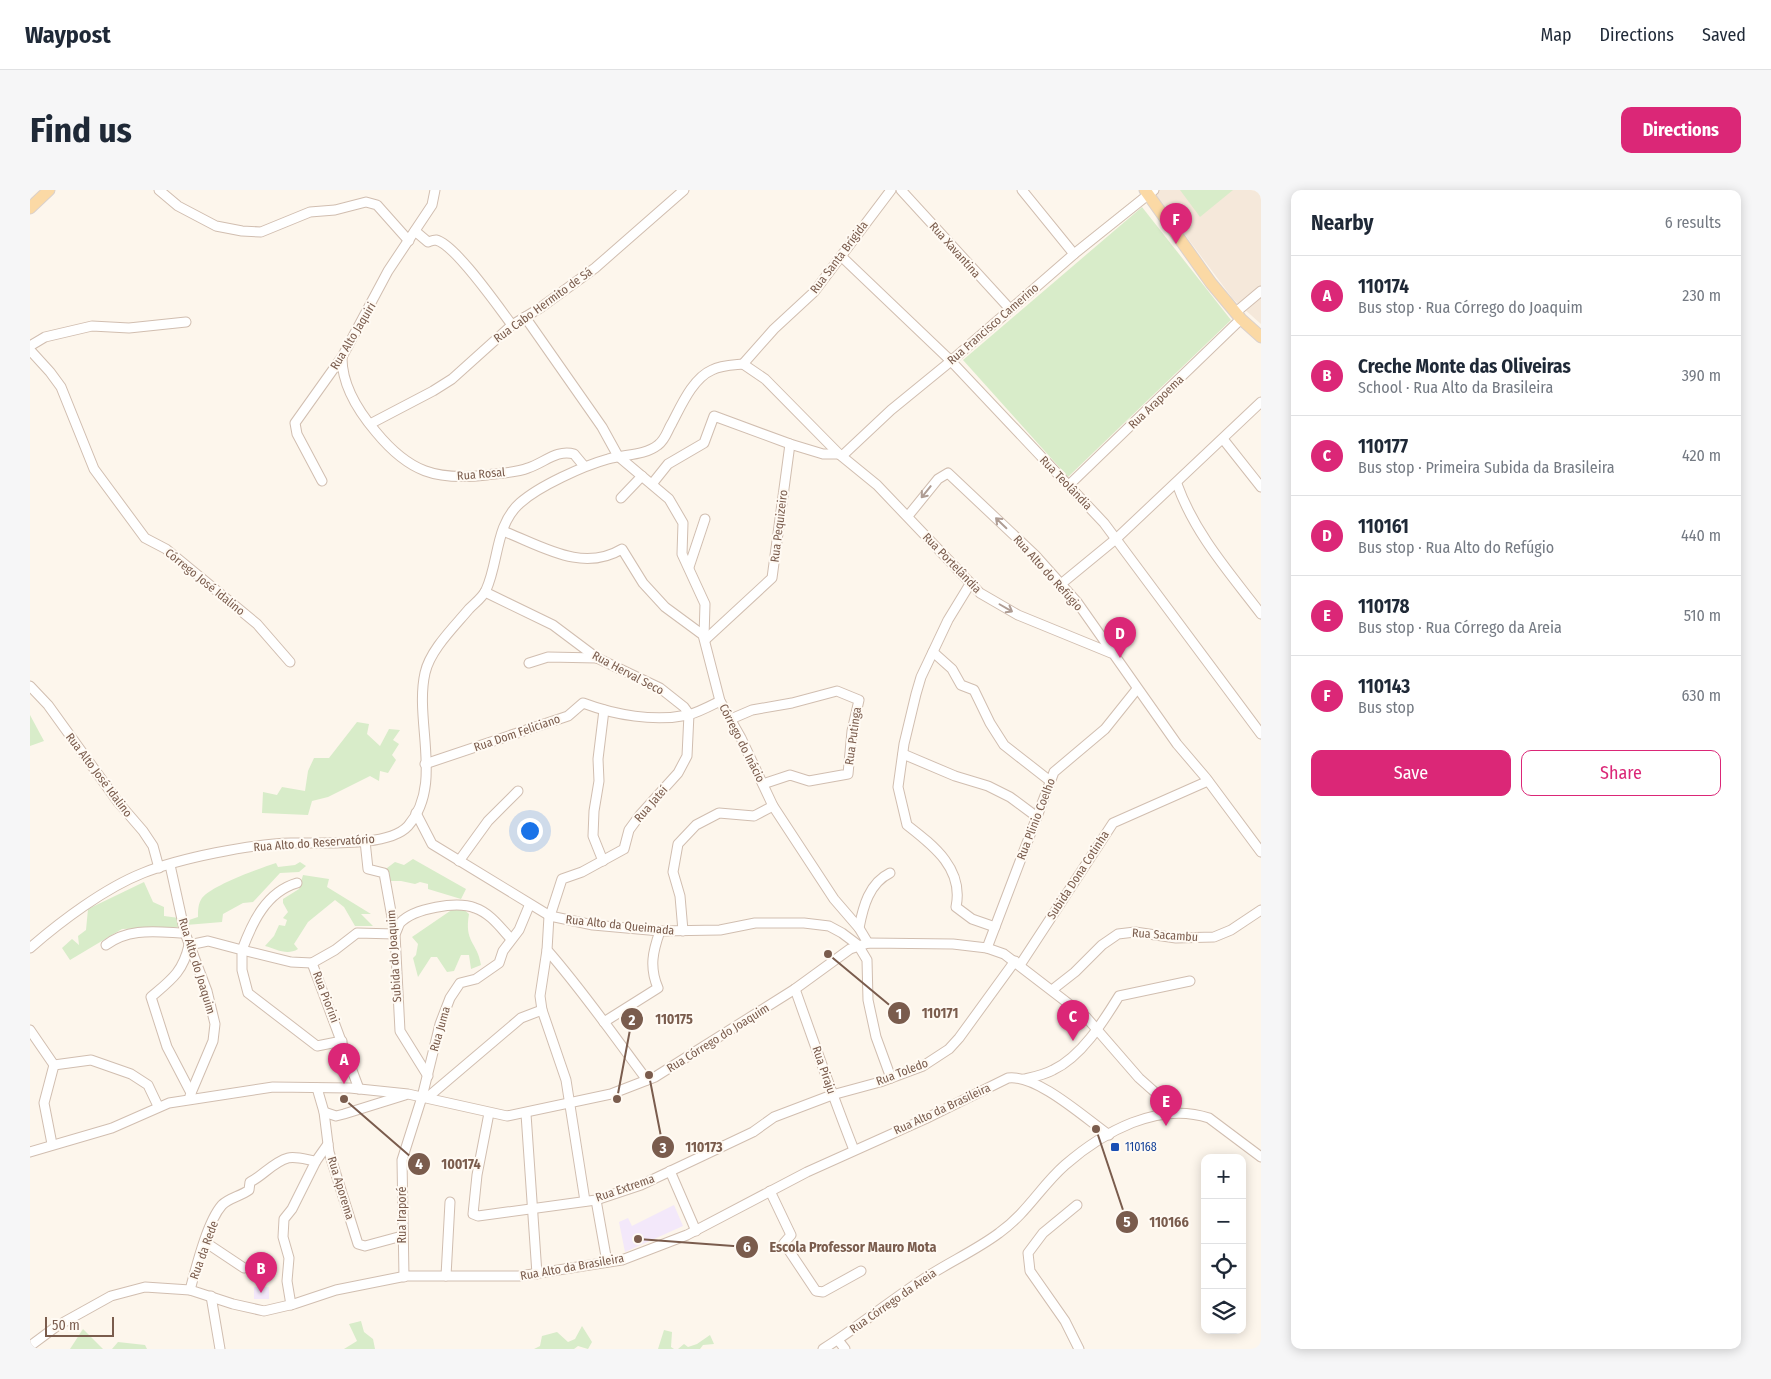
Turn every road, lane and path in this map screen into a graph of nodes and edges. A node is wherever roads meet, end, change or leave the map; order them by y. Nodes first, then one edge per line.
1 (50, 190) edge
2 (159, 190) edge
3 (435, 190) edge
4 (684, 190) edge
5 (891, 190) edge
6 (901, 190) edge
7 (1022, 190) edge
8 (1149, 192) edge
9 (30, 208) edge
10 (416, 231) junction
11 (409, 241) junction
12 (1074, 254) junction
13 (842, 257) junction
14 (1261, 291) edge
15 (1010, 309) junction
16 (1238, 315) junction
17 (525, 317) junction
18 (186, 322) dead end
19 (512, 325) junction
20 (1261, 337) edge
21 (30, 348) edge
22 (342, 357) junction
23 (951, 361) junction
24 (743, 364) junction
25 (1261, 402) edge
26 (370, 424) junction
27 (1223, 439) junction
28 (790, 444) junction
29 (840, 455) junction
30 (618, 456) junction
31 (584, 466) junction
32 (642, 476) junction
33 (322, 481) dead end
34 (652, 484) junction
35 (1178, 484) junction
36 (1069, 485) junction
37 (1261, 487) edge
38 (621, 498) dead end
39 (908, 516) junction
40 (705, 519) dead end
41 (503, 531) junction
42 (1117, 538) junction
43 (689, 567) junction
44 (970, 584) junction
45 (1061, 584) junction
46 (485, 592) junction
47 (1261, 614) edge
48 (705, 638) junction
49 (934, 652) junction
50 (1112, 653) junction
51 (597, 658) junction
52 (290, 662) dead end
53 (529, 663) dead end
54 (30, 686) edge
55 (1137, 690) junction
56 (720, 701) junction
57 (604, 710) junction
58 (689, 714) junction
59 (731, 719) junction
60 (1261, 734) edge
61 (903, 754) junction
62 (425, 764) junction
63 (1050, 781) junction
64 (1208, 781) junction
65 (763, 784) junction
66 (518, 791) dead end
67 (773, 806) junction
68 (416, 813) junction
69 (1037, 817) junction
70 (365, 841) junction
71 (1261, 852) edge
72 (458, 861) junction
73 (603, 861) junction
74 (170, 865) junction
75 (159, 868) junction
76 (890, 873) dead end
77 (297, 883) dead end
78 (530, 906) junction
79 (1261, 910) edge
80 (550, 916) junction
81 (995, 927) junction
82 (859, 928) junction
83 (660, 931) junction
84 (684, 931) junction
85 (185, 933) junction
86 (395, 934) junction
87 (511, 938) junction
88 (868, 943) junction
89 (190, 944) junction
90 (106, 945) dead end
91 (858, 945) junction
92 (30, 948) edge
93 (987, 948) junction
94 (242, 950) junction
95 (547, 950) junction
96 (312, 963) junction
97 (1017, 963) junction
98 (1190, 981) dead end
99 (795, 989) junction
100 (1052, 990) junction
101 (542, 1010) junction
102 (604, 1022) junction
103 (30, 1030) edge
104 (1098, 1031) junction
105 (342, 1041) junction
106 (54, 1065) junction
107 (428, 1076) junction
108 (891, 1078) junction
109 (647, 1080) junction
110 (1023, 1080) junction
111 (317, 1088) junction
112 (359, 1089) junction
113 (408, 1094) junction
114 (832, 1095) junction
115 (190, 1096) junction
116 (425, 1097) junction
117 (568, 1104) junction
118 (158, 1106) junction
119 (1176, 1111) junction
120 (324, 1112) junction
121 (489, 1113) junction
122 (526, 1114) junction
123 (1109, 1136) junction
124 (52, 1144) junction
125 (328, 1144) junction
126 (854, 1150) junction
127 (30, 1152) edge
128 (1261, 1157) edge
129 (316, 1161) junction
130 (670, 1171) junction
131 (770, 1191) junction
132 (596, 1200) junction
133 (585, 1201) junction
134 (450, 1202) dead end
135 (1077, 1205) dead end
136 (533, 1208) junction
137 (696, 1230) junction
138 (402, 1236) junction
139 (205, 1242) junction
140 (607, 1262) junction
141 (244, 1268) dead end
142 (861, 1271) dead end
143 (537, 1274) junction
144 (446, 1276) junction
145 (404, 1277) junction
146 (190, 1290) junction
147 (211, 1296) junction
148 (291, 1305) junction
149 (838, 1340) junction
150 (30, 1346) edge
151 (220, 1349) edge
152 (822, 1349) edge
153 (845, 1349) edge
154 (1079, 1349) edge

1 - 9 main road
2 - 11 street
3 - 10 street, Rua Alto Jaquiri
4 - 17 street, Rua Cabo Hermito de Sá
5 - 13 street, Rua Santa Brígida
6 - 15 street, Rua Xavantina
7 - 12 street
8 - 12 street, Rua Francisco Camerino
8 - 16 main road
10 - 11 street, Rua Alto Jaquiri
10 - 19 street
11 - 22 street, Rua Alto Jaquiri
12 - 15 street, Rua Francisco Camerino
13 - 23 street, Rua Teolândia
13 - 24 street, Rua Santa Brígida
14 - 16 street, Rua Arapoema
15 - 23 street, Rua Francisco Camerino
16 - 20 main road
16 - 36 street, Rua Arapoema
17 - 19 street, Rua Cabo Hermito de Sá
17 - 30 street
18 - 21 street
19 - 26 street, Rua Cabo Hermito de Sá
21 - 52 street, Córrego José Idalino
22 - 26 street, Rua Rosal
22 - 33 street, Rua Alto Jaquiri
23 - 29 street, Rua Francisco Camerino
23 - 36 street, Rua Teolândia
24 - 29 street, Rua Portelândia
24 - 30 street, Rua Alto do Reservatório
25 - 27 street
26 - 31 street, Rua Rosal
27 - 35 street
27 - 37 street
28 - 29 street
28 - 34 street
28 - 48 street, Rua Pequizeiro
29 - 39 street, Rua Portelândia
30 - 31 street, Rua Alto do Reservatório
30 - 32 street, Córrego do Inácio
31 - 41 street, Rua Alto do Reservatório
32 - 34 street, Córrego do Inácio
32 - 38 street
34 - 43 street, Córrego do Inácio
35 - 42 street
35 - 47 street
36 - 42 street, Rua Teolândia
39 - 44 street, Rua Portelândia
45 -> 39 street, Rua Alto do Refúgio
40 - 43 street
41 - 46 street, Rua Alto do Reservatório
41 - 48 street
42 - 45 street
42 - 60 street, Rua Teolândia
43 - 48 street, Córrego do Inácio
44 - 49 street
44 -> 50 street, Rua Portelândia
45 - 50 street, Rua Alto do Refúgio
46 - 51 street, Rua Herval Seco
46 - 62 street, Rua Alto do Reservatório
48 - 56 street, Córrego do Inácio
49 - 61 street
49 - 63 street
50 - 55 street, Rua Alto do Refúgio
51 - 53 street
51 - 58 street, Rua Herval Seco
54 - 75 street, Rua Alto José Idalino
55 - 63 street, Rua Plinio Coelho
55 - 64 street, Rua Alto do Refúgio
56 - 58 street, Rua Dom Feliciano
56 - 59 street, Córrego do Inácio
57 - 58 street, Rua Dom Feliciano
57 - 62 street, Rua Dom Feliciano
57 - 73 street
58 - 73 street, Rua Jateí
59 - 65 street, Córrego do Inácio
59 - 65 street, Rua Putinga
61 - 69 street
61 - 81 street
62 - 68 street, Rua Alto do Reservatório
63 - 69 street, Rua Plinio Coelho
64 - 71 street, Rua Alto do Refúgio
64 - 97 street, Subida Dona Cotinha
65 - 67 street, Córrego do Inácio
66 - 72 street
67 - 82 street, Córrego do Inácio
67 - 84 street
68 - 70 street, Rua Alto do Reservatório
68 - 72 street, Rua Alto da Queimada
69 - 81 street, Rua Plinio Coelho
70 - 74 street, Rua Alto do Reservatório
70 - 86 street, Subida do Joaquim
72 - 78 street, Rua Alto da Queimada
73 - 80 street, Rua Jateí
74 - 75 street, Rua Alto do Reservatório
74 - 85 street, Rua Alto do Joaquim
75 - 92 street, Rua Alto do Reservatório
76 - 82 street
77 - 94 street
78 - 80 street, Rua Alto da Queimada
78 - 87 street, Rua Juma
79 - 100 street, Rua Sacambu
80 - 83 street, Rua Alto da Queimada
80 - 95 street, Rua Jateí
81 - 93 street, Rua Plinio Coelho
82 - 88 street, Córrego do Inácio
83 - 84 street, Rua Alto da Queimada
83 - 102 street
84 - 91 street, Rua Alto da Queimada
85 - 89 street, Rua Alto do Joaquim
85 - 90 street
86 - 87 street
86 - 96 street, Rua Piorini
86 - 107 street, Subida do Joaquim
87 - 107 street, Rua Juma
88 - 91 street, Rua Córrego do Joaquim
88 - 93 street, Rua Córrego do Joaquim
89 - 94 street
89 - 115 street, Rua Alto do Joaquim
89 - 115 street
91 - 99 street, Rua Córrego do Joaquim
91 - 108 street
93 - 97 street, Rua Córrego do Joaquim
94 - 96 street
94 - 105 street
95 - 101 street, Rua Jateí
95 - 102 street
96 - 105 street, Rua Piorini
97 - 100 street, Rua Córrego do Joaquim
97 - 108 street, Rua Toledo
98 - 104 street
99 - 109 street, Rua Córrego do Joaquim
99 - 114 street, Rua Piraju
100 - 104 street, Rua Córrego do Joaquim
101 - 116 street
101 - 117 street, Rua Jateí
102 - 109 street
103 - 106 street
104 - 110 street
104 - 119 street, Rua Córrego do Joaquim
105 - 112 street, Rua Piorini
106 - 118 street
106 - 124 street
107 - 116 street, Rua Juma
108 - 114 street, Rua Toledo
109 - 117 street, Rua Córrego do Joaquim
110 - 123 street, Rua Alto da Brasileira
110 - 126 street, Rua Alto da Brasileira
111 - 112 street, Rua Córrego do Joaquim
111 - 115 street, Rua Córrego do Joaquim
111 - 120 street, Rua Aporema
112 - 113 street, Rua Córrego do Joaquim
113 - 116 street, Rua Córrego do Joaquim
113 - 120 street
114 - 126 street, Rua Piraju
114 - 130 street, Rua Extrema
115 - 118 street, Rua Córrego do Joaquim
116 - 121 street, Rua Córrego do Joaquim
116 - 138 street, Rua Iraporé
117 - 122 street, Rua Córrego do Joaquim
117 - 133 street, Rua Jateí
118 - 124 street, Rua Córrego do Joaquim
119 - 123 street, Rua Córrego da Areia
119 - 128 street, Rua Córrego da Areia
120 - 125 street, Rua Aporema
121 - 122 street, Rua Córrego do Joaquim
121 - 136 street, Rua Extrema
122 - 136 street
123 - 149 street, Rua Córrego da Areia
124 - 127 street, Rua Córrego do Joaquim
125 - 129 street
125 - 138 street, Rua Aporema
126 - 131 street, Rua Alto da Brasileira
129 - 139 street, Rua da Rede
129 - 148 street
130 - 132 street, Rua Extrema
130 - 137 street
131 - 137 street, Rua Alto da Brasileira
131 - 142 street
132 - 133 street, Rua Extrema
132 - 140 street
133 - 136 street, Rua Extrema
134 - 144 street
135 - 154 street
136 - 143 street
137 - 140 street, Rua Alto da Brasileira
138 - 145 street, Rua Iraporé
139 - 141 street
139 - 146 street, Rua da Rede
140 - 143 street, Rua Alto da Brasileira
143 - 144 street, Rua Alto da Brasileira
144 - 145 street, Rua Alto da Brasileira
145 - 148 street, Rua Alto da Brasileira
146 - 147 street, Rua Alto da Brasileira
146 - 150 street, Rua Alto da Brasileira
147 - 148 street, Rua Alto da Brasileira
147 - 151 street
149 - 152 street, Rua Córrego da Areia
149 - 153 street

